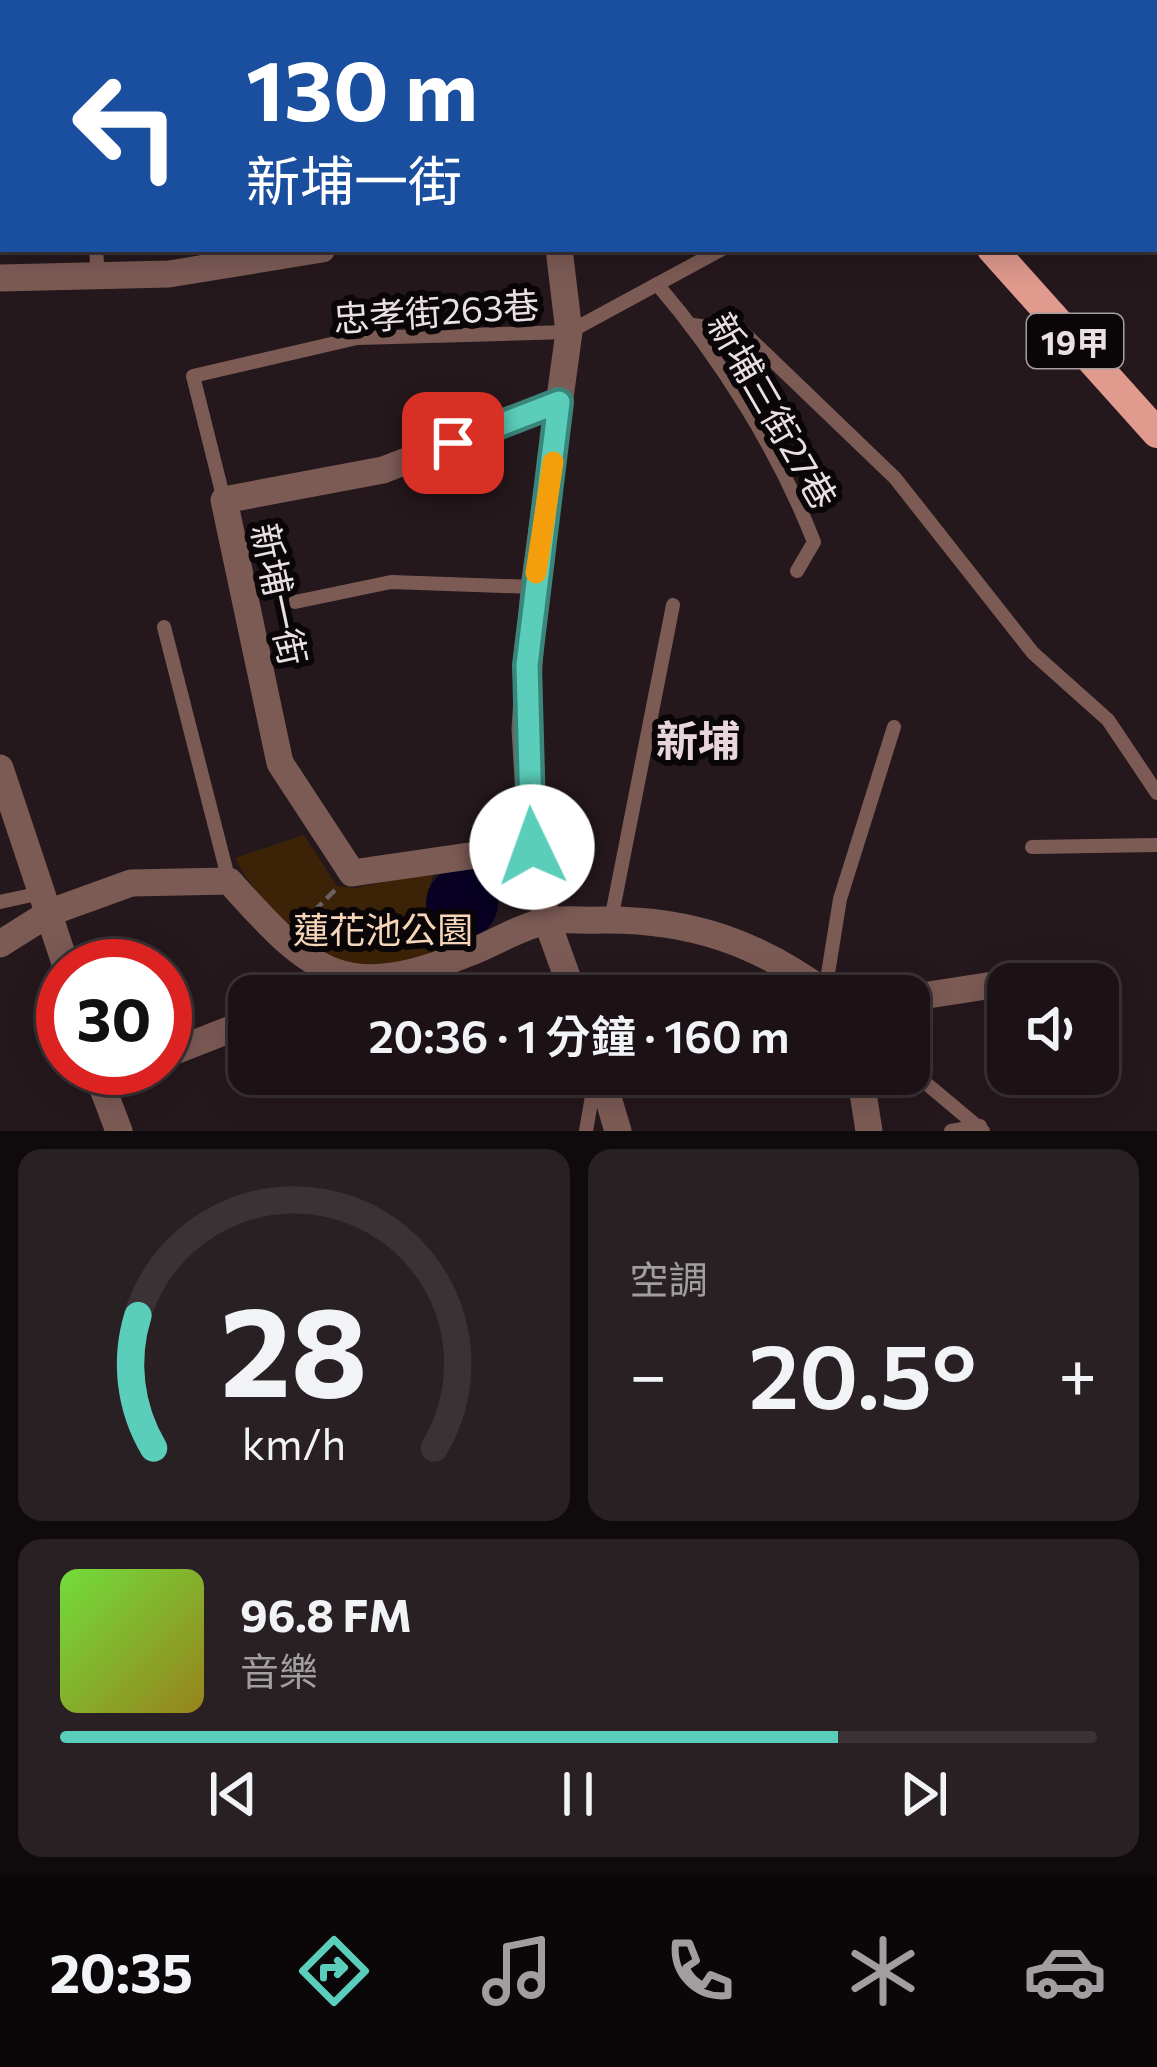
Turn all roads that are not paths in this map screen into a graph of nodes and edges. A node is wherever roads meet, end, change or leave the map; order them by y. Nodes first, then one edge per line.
1 (559, 252) edge
2 (716, 252) edge
3 (995, 252) edge
4 (279, 254) edge
5 (97, 263) edge
6 (0, 278) edge
7 (657, 284) junction
8 (693, 326) junction
9 (569, 332) junction
10 (559, 402) junction
11 (1157, 433) edge
12 (224, 500) junction
13 (797, 571) dead end
14 (534, 587) junction
15 (295, 602) dead end
16 (673, 605) dead end
17 (164, 627) dead end
18 (894, 727) dead end
19 (0, 768) edge
20 (1157, 793) edge
21 (1157, 845) edge
22 (532, 847) junction
23 (1032, 847) dead end
24 (229, 880) junction
25 (0, 902) edge
26 (48, 902) junction
27 (611, 920) junction
28 (547, 921) junction
29 (58, 939) edge
30 (0, 944) edge
31 (337, 975) edge
32 (395, 975) edge
33 (566, 975) edge
34 (802, 975) edge
35 (830, 975) edge
36 (987, 986) edge
37 (930, 995) edge
38 (228, 1030) edge
39 (192, 1044) edge
40 (930, 1086) edge
41 (105, 1095) edge
42 (594, 1095) edge
43 (605, 1095) edge
44 (863, 1095) edge
45 (980, 1128) edge
46 (119, 1131) edge
47 (586, 1131) edge
48 (618, 1131) edge
49 (869, 1131) edge
50 (951, 1131) edge
51 (992, 1131) edge

1 - 9 street
2 - 7 lane, 忠孝街263巷
3 - 11 main road, 19甲
4 - 5 street
5 - 6 street
7 - 8 lane, 新埔三街27巷
7 - 9 lane, 忠孝街263巷
8 - 13 lane, 新埔三街27巷
8 - 20 lane
9 - 10 street
9 - 12 lane, 忠孝街263巷
10 - 12 street, 新埔一街
10 - 14 street
12 - 22 street, 新埔一街
14 - 15 lane
14 - 22 street
16 - 27 lane
17 - 24 lane
18 - 35 lane
19 - 26 street
21 - 23 lane
22 - 28 street
24 - 26 street
24 - 31 street
25 - 26 lane
26 - 29 street
26 - 30 street
27 - 28 street
27 - 34 street
28 - 32 street
28 - 33 street
36 - 37 street
38 - 39 street
40 - 45 lane
41 - 46 street
42 - 47 lane
43 - 48 street
44 - 49 street
45 - 50 lane
45 - 51 lane

